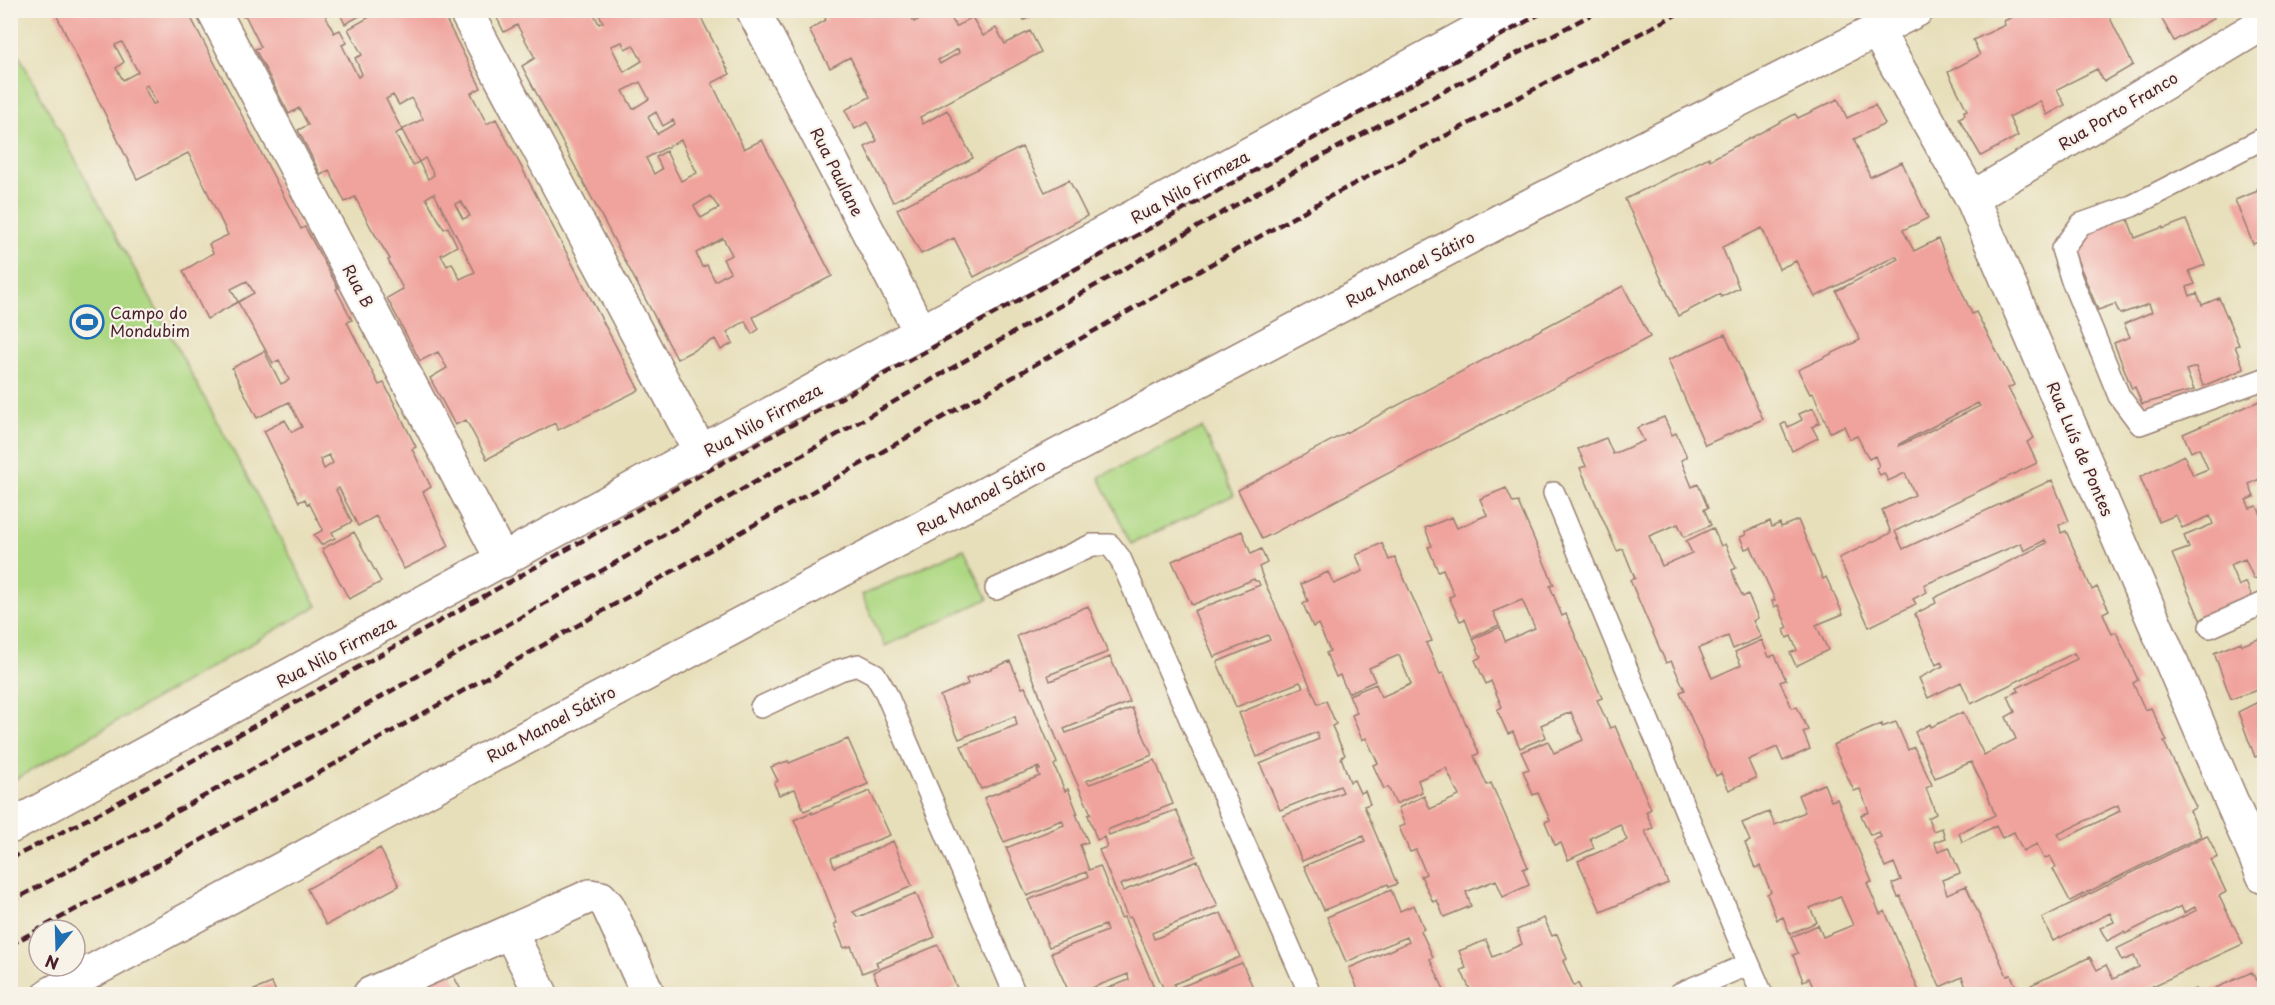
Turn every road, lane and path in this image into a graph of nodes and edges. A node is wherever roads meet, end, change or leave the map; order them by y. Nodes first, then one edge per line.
1 (213, 10) edge
2 (465, 10) edge
3 (753, 10) edge
4 (1514, 10) edge
5 (1917, 10) edge
6 (2265, 23) edge
7 (1878, 31) junction
8 (2265, 138) edge
9 (1972, 198) junction
10 (921, 333) junction
11 (2265, 379) edge
12 (701, 453) junction
13 (1554, 494) dead end
14 (503, 561) junction
15 (996, 590) dead end
16 (2265, 603) edge
17 (2210, 627) dead end
18 (761, 707) dead end
19 (10, 827) edge
20 (2265, 877) edge
21 (510, 932) junction
22 (1749, 964) junction
23 (50, 994) edge
24 (370, 994) edge
25 (541, 994) edge
26 (648, 994) edge
27 (1015, 994) edge
28 (1310, 994) edge
29 (1680, 994) edge
30 (1762, 994) edge

1 - 14 street, Rua B
2 - 12 street
3 - 10 street, Rua Paulane
4 - 10 street, Rua Nilo Firmeza
5 - 7 street, Rua Manoel Sátiro
6 - 9 street, Rua Porto Franco
7 - 9 street, Rua Luís de Pontes
7 - 23 street, Rua Manoel Sátiro
8 - 11 lane
9 - 20 street, Rua Luís de Pontes
10 - 12 street, Rua Nilo Firmeza
12 - 14 street, Rua Nilo Firmeza
13 - 22 lane
14 - 19 street, Rua Nilo Firmeza
15 - 28 lane
16 - 17 lane
18 - 27 lane
21 - 24 street
21 - 25 street
21 - 26 street
22 - 29 lane
22 - 30 lane

